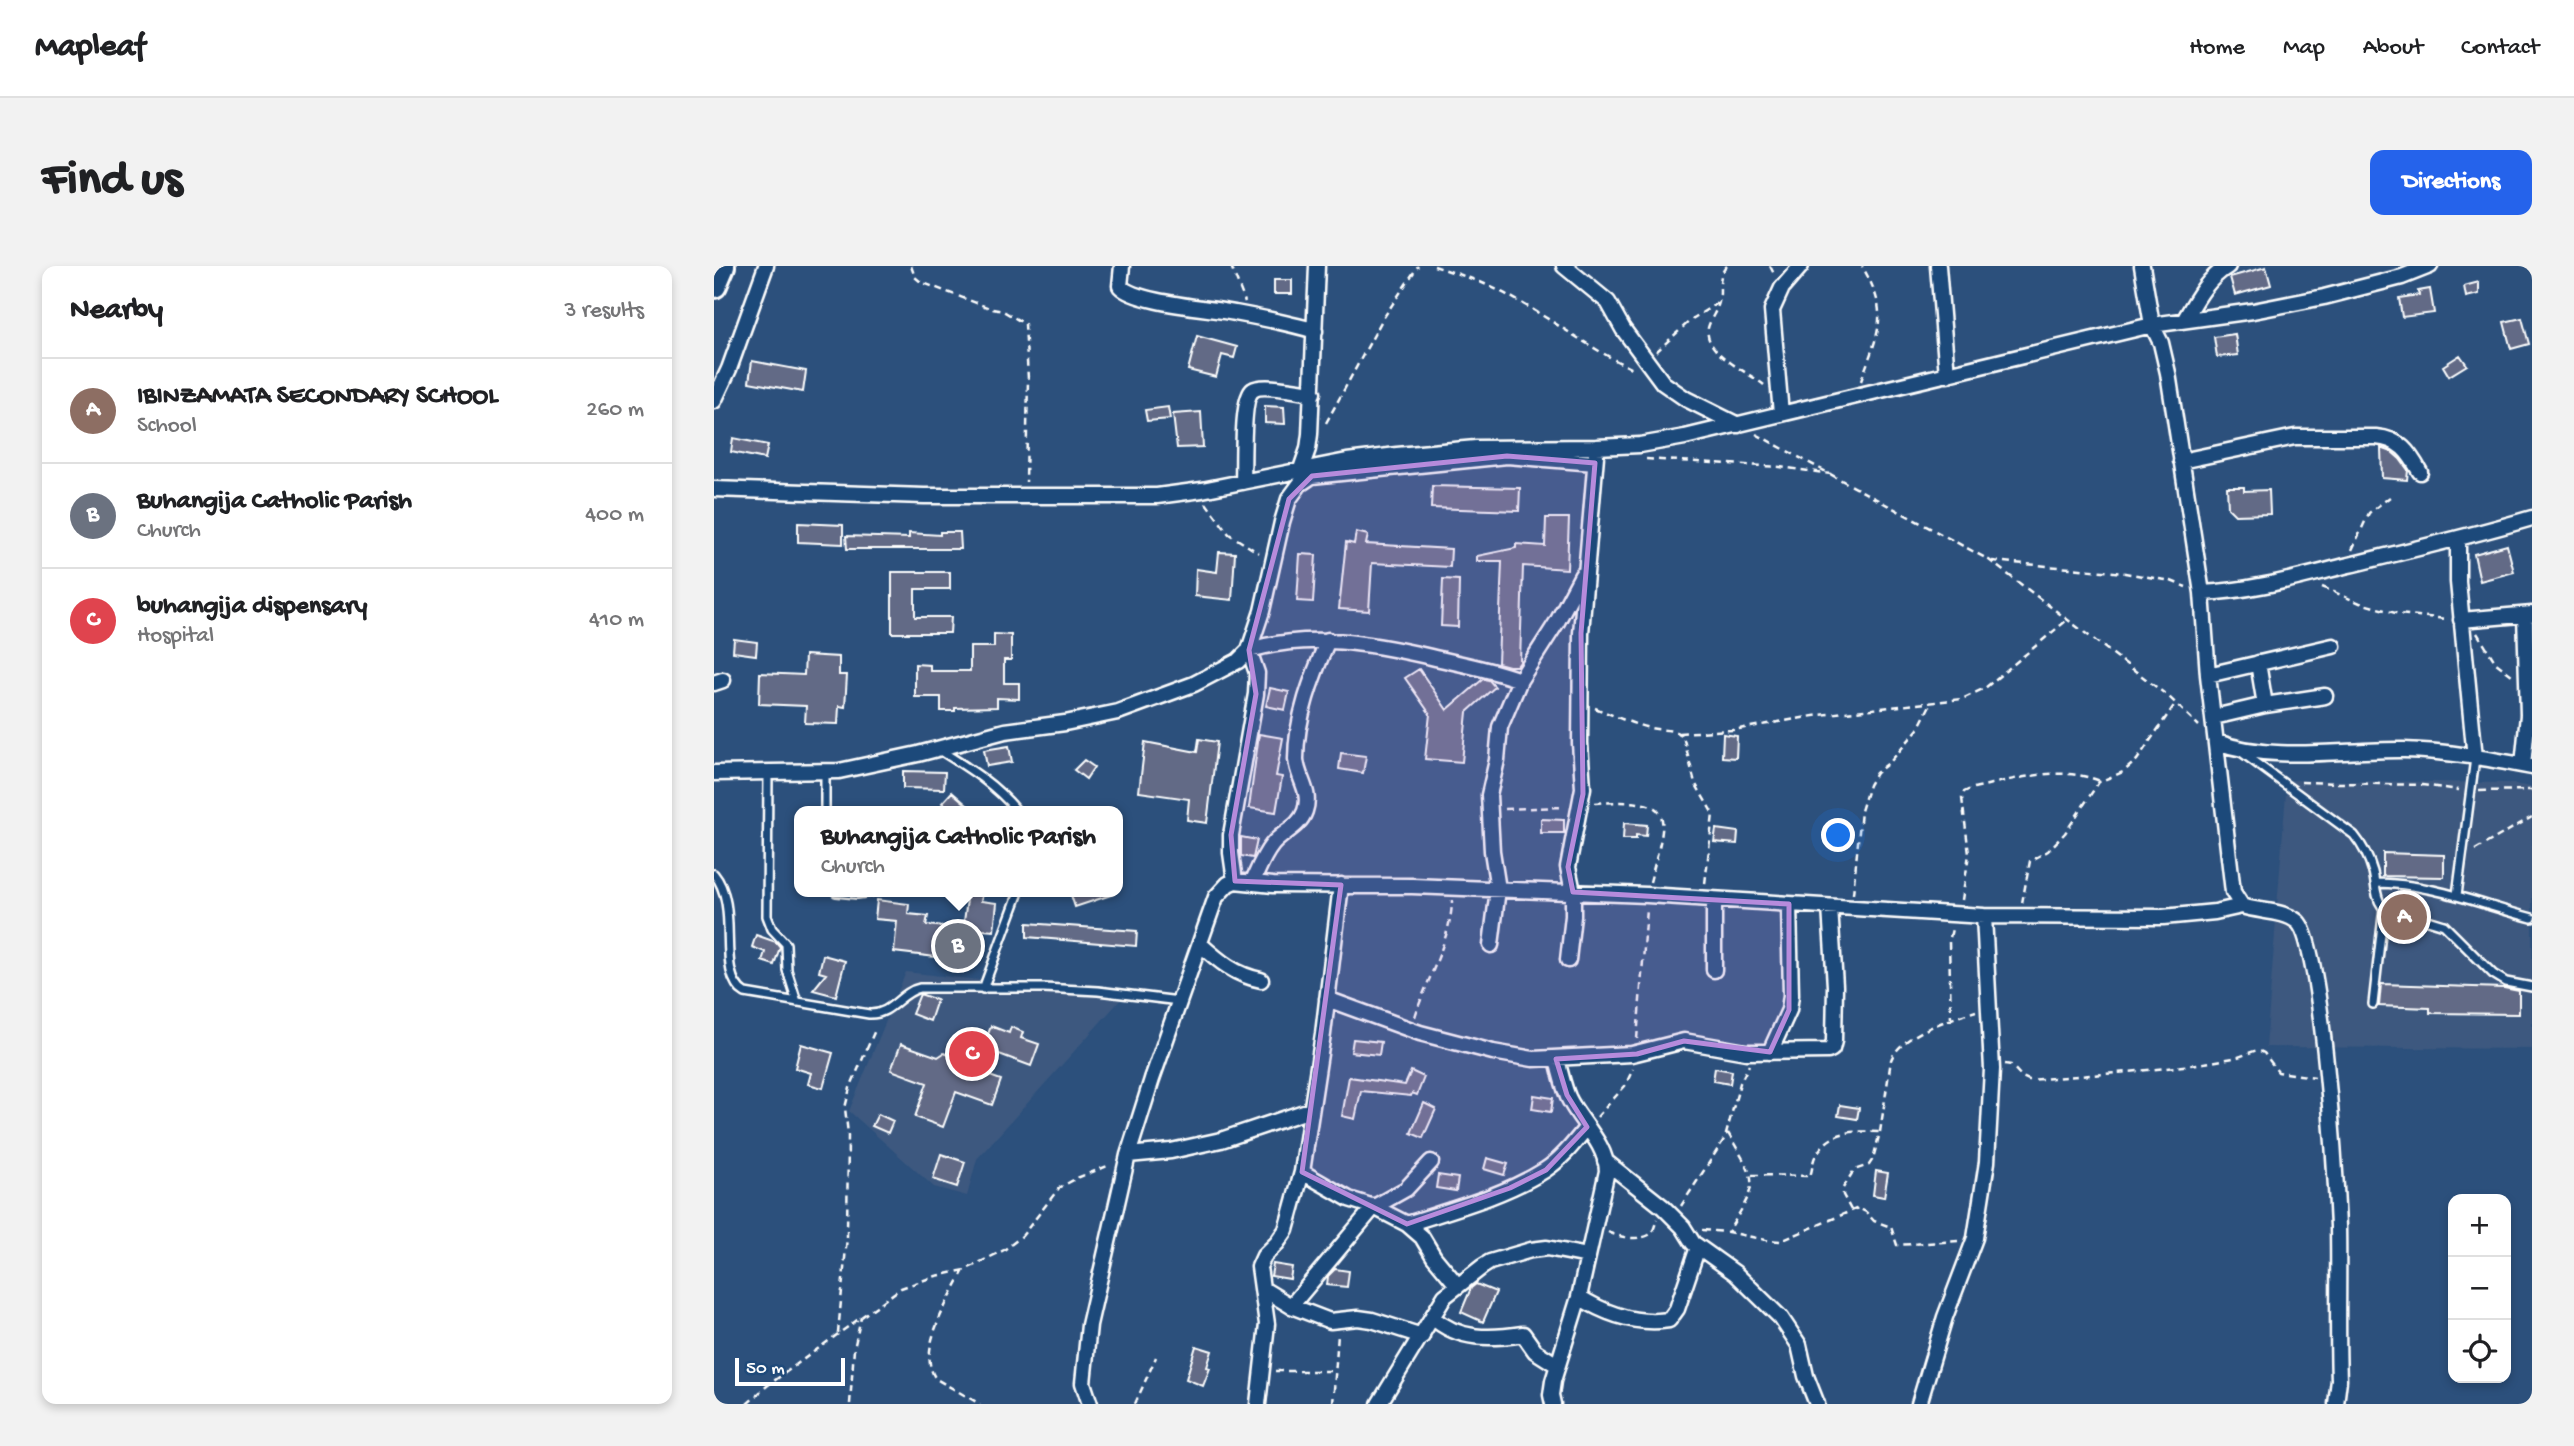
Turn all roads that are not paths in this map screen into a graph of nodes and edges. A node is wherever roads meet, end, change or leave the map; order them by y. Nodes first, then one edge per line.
1 (722, 266) edge
2 (766, 266) edge
3 (1122, 266) edge
4 (1317, 266) edge
5 (1564, 266) edge
6 (1801, 266) edge
7 (1938, 266) edge
8 (2142, 266) edge
9 (2228, 266) edge
10 (2430, 266) edge
11 (714, 285) edge
12 (2185, 319) junction
13 (2152, 325) junction
14 (1315, 331) junction
15 (1947, 375) junction
16 (1313, 393) junction
17 (714, 401) edge
18 (1781, 414) junction
19 (1738, 425) junction
20 (1596, 447) junction
21 (2181, 461) junction
22 (1595, 463) junction
23 (1301, 469) junction
24 (2420, 472) dead end
25 (1243, 482) junction
26 (714, 489) edge
27 (2532, 518) edge
28 (2458, 540) junction
29 (1585, 570) junction
30 (2202, 593) junction
31 (2529, 614) edge
32 (2461, 620) junction
33 (1328, 640) junction
34 (2333, 646) dead end
35 (1249, 650) junction
36 (2258, 663) junction
37 (2208, 675) junction
38 (1520, 680) junction
39 (2325, 695) dead end
40 (2264, 705) junction
41 (2214, 717) junction
42 (2217, 742) junction
43 (937, 749) junction
44 (2239, 750) junction
45 (2474, 758) junction
46 (2527, 766) edge
47 (768, 772) junction
48 (714, 773) edge
49 (825, 773) junction
50 (825, 806) edge
51 (1012, 806) edge
52 (714, 874) edge
53 (1236, 881) junction
54 (1252, 883) junction
55 (2375, 883) junction
56 (1341, 885) junction
57 (1498, 889) junction
58 (1573, 891) junction
59 (2457, 895) junction
60 (1017, 897) edge
61 (1708, 900) junction
62 (1789, 904) junction
63 (2242, 906) junction
64 (1830, 907) junction
65 (2384, 907) junction
66 (1984, 916) junction
67 (2532, 918) edge
68 (1200, 944) junction
69 (1491, 945) dead end
70 (1568, 960) dead end
71 (1714, 970) dead end
72 (1261, 980) dead end
73 (2532, 987) edge
74 (983, 989) junction
75 (1327, 999) junction
76 (1180, 1001) junction
77 (797, 1002) junction
78 (2373, 1004) dead end
79 (1770, 1052) junction
80 (1557, 1059) junction
81 (1310, 1110) junction
82 (1588, 1126) junction
83 (1128, 1155) junction
84 (1605, 1161) junction
85 (1431, 1162) dead end
86 (1301, 1172) junction
87 (1374, 1207) junction
88 (1407, 1224) junction
89 (1698, 1247) junction
90 (1588, 1256) junction
91 (1458, 1286) junction
92 (1263, 1289) junction
93 (1579, 1297) junction
94 (1291, 1306) junction
95 (1432, 1317) junction
96 (1422, 1336) junction
97 (1557, 1365) junction
98 (1552, 1399) edge
99 (1090, 1404) edge
100 (1258, 1404) edge
101 (1379, 1404) edge
102 (1539, 1404) edge
103 (1817, 1404) edge
104 (1919, 1404) edge
105 (2336, 1404) edge

1 - 11 highway
2 - 17 street
3 - 14 street
4 - 14 street
5 - 19 street
6 - 18 street
7 - 15 street
8 - 13 street
9 - 12 street
10 - 12 street
12 - 13 street
13 - 15 street
13 - 21 street
14 - 16 street
15 - 18 street
16 - 23 street
16 - 25 street
18 - 19 street
19 - 20 street
20 - 22 street
20 - 23 street
21 - 24 street
21 - 30 street
22 - 29 street
22 - 35 street
23 - 25 street
25 - 26 street
27 - 28 street
28 - 30 street
28 - 32 street
29 - 38 street
29 - 58 street
30 - 37 street
31 - 32 street
31 - 46 street
32 - 45 street
33 - 35 street
33 - 38 street
33 - 54 street
34 - 36 street
35 - 43 street
35 - 53 street
36 - 37 street
36 - 40 street
37 - 41 street
38 - 57 street
39 - 40 street
40 - 41 street
41 - 42 street
42 - 44 street
42 - 63 street
43 - 49 street
43 - 51 lane
44 - 45 street
44 - 55 lane
45 - 46 street
45 - 59 lane
47 - 48 street
47 - 49 street
47 - 77 lane
49 - 50 lane
52 - 77 lane
53 - 54 street
53 - 68 street
54 - 56 street
55 - 59 lane
55 - 65 lane
56 - 57 street
56 - 75 street
57 - 58 street
57 - 69 street
58 - 61 street
58 - 70 street
59 - 67 lane
60 - 74 lane
61 - 62 street
61 - 71 street
62 - 64 street
62 - 79 street
63 - 66 street
63 - 105 street
64 - 66 street
64 - 79 street
65 - 73 lane
65 - 78 lane
66 - 104 street
68 - 72 street
68 - 76 street
74 - 76 lane
74 - 77 lane
75 - 80 street
75 - 81 street
76 - 83 street
79 - 80 street
80 - 82 street
81 - 83 street
81 - 86 street
82 - 84 street
82 - 88 street
83 - 99 street
84 - 89 street
84 - 90 street
85 - 87 street
86 - 87 street
86 - 92 street
87 - 88 street
87 - 94 street
88 - 91 street
89 - 93 street
89 - 103 street
90 - 91 street
90 - 93 street
91 - 95 street
92 - 94 street
92 - 100 street
93 - 97 street
94 - 96 street
95 - 96 street
95 - 97 street
96 - 101 street
97 - 98 street
98 - 102 street

